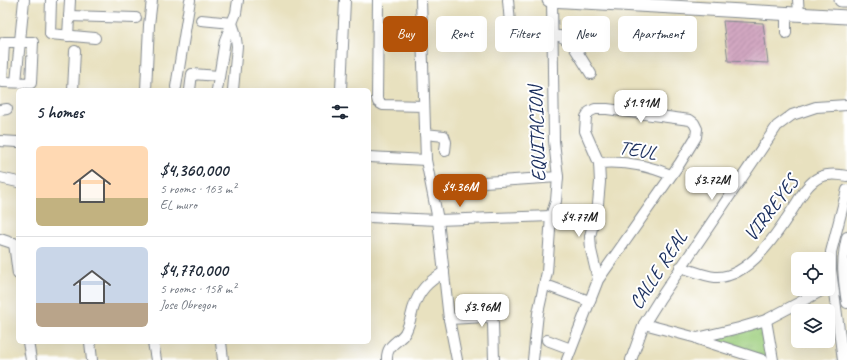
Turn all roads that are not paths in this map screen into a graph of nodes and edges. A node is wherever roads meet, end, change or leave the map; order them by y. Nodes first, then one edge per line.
1 (24, 0) edge
2 (51, 0) edge
3 (70, 0) edge
4 (152, 0) edge
5 (190, 0) edge
6 (238, 0) edge
7 (345, 0) edge
8 (378, 0) edge
9 (421, 0) edge
10 (508, 0) edge
11 (549, 0) edge
12 (552, 0) edge
13 (798, 0) edge
14 (841, 0) edge
15 (847, 0) edge
16 (659, 3) edge
17 (793, 14) junction
18 (69, 16) junction
19 (510, 16) edge
20 (552, 16) edge
21 (847, 17) edge
22 (136, 18) dead end
23 (201, 20) dead end
24 (232, 23) junction
25 (786, 33) dead end
26 (554, 35) edge
27 (68, 36) junction
28 (95, 38) dead end
29 (20, 42) junction
30 (75, 51) dead end
31 (552, 52) edge
32 (591, 74) dead end
33 (219, 76) junction
34 (16, 82) junction
35 (176, 87) dead end
36 (73, 88) edge
37 (146, 88) edge
38 (190, 88) edge
39 (217, 88) edge
40 (233, 88) edge
41 (341, 88) edge
42 (424, 106) junction
43 (846, 106) edge
44 (425, 134) junction
45 (0, 141) edge
46 (16, 142) edge
47 (445, 151) dead end
48 (371, 157) edge
49 (426, 160) junction
50 (599, 163) junction
51 (671, 175) junction
52 (847, 176) edge
53 (558, 177) junction
54 (0, 178) edge
55 (16, 182) edge
56 (484, 182) dead end
57 (847, 190) edge
58 (551, 216) junction
59 (371, 217) edge
60 (438, 220) junction
61 (847, 237) edge
62 (0, 239) edge
63 (16, 244) edge
64 (831, 252) edge
65 (680, 267) junction
66 (444, 272) junction
67 (598, 280) junction
68 (845, 280) edge
69 (835, 284) edge
70 (552, 287) dead end
71 (812, 296) edge
72 (831, 296) edge
73 (589, 300) junction
74 (847, 303) edge
75 (450, 319) junction
76 (766, 320) junction
77 (644, 324) junction
78 (697, 338) junction
79 (547, 340) dead end
80 (28, 344) edge
81 (90, 344) edge
82 (153, 344) edge
83 (221, 344) edge
84 (571, 349) junction
85 (31, 360) edge
86 (92, 360) edge
87 (156, 360) edge
88 (223, 360) edge
89 (387, 360) edge
90 (457, 360) edge
91 (494, 360) edge
92 (533, 360) edge
93 (567, 360) edge
94 (631, 360) edge
95 (763, 360) edge
96 (773, 360) edge
97 (843, 360) edge

1 - 29 street
2 - 27 street
3 - 18 street
4 - 37 street
5 - 35 street
6 - 24 street
7 - 41 street
8 - 42 street
9 - 42 street
10 - 19 street
11 - 12 main road
12 - 16 main road
12 - 20 street, EQUITACION
13 - 17 street
14 - 15 main road
16 - 17 main road
17 - 21 main road
17 - 25 street
18 - 22 street
18 - 27 street
23 - 24 street
24 - 33 street
24 - 40 street
26 - 32 street
27 - 28 street
29 - 34 street
29 - 34 street
29 - 34 street
30 - 36 street
31 - 53 street, EQUITACION
33 - 38 street
33 - 39 street
42 - 44 street
43 - 65 street, CALLE REAL
44 - 47 street
44 - 49 street
45 - 46 street
48 - 49 street
49 - 60 street
50 - 51 street, TEUL
50 - 51 street
50 - 67 street
51 - 67 street
52 - 65 street, VIRREYES
53 - 56 street
53 - 58 street, EQUITACION
54 - 55 street
57 - 64 street
58 - 60 street
58 - 92 street, EQUITACION
59 - 60 street
60 - 66 street
61 - 68 street
62 - 63 street
65 - 77 street, CALLE REAL
66 - 75 street
66 - 89 street
67 - 73 street
68 - 69 street
68 - 74 street
70 - 73 street
71 - 76 street
72 - 97 street
73 - 84 street
75 - 90 street
75 - 91 street
76 - 78 street
76 - 96 street
77 - 78 street
77 - 94 street, CALLE REAL
78 - 95 street
79 - 84 street
80 - 85 street
81 - 86 street
82 - 87 street
83 - 88 street
84 - 93 street

